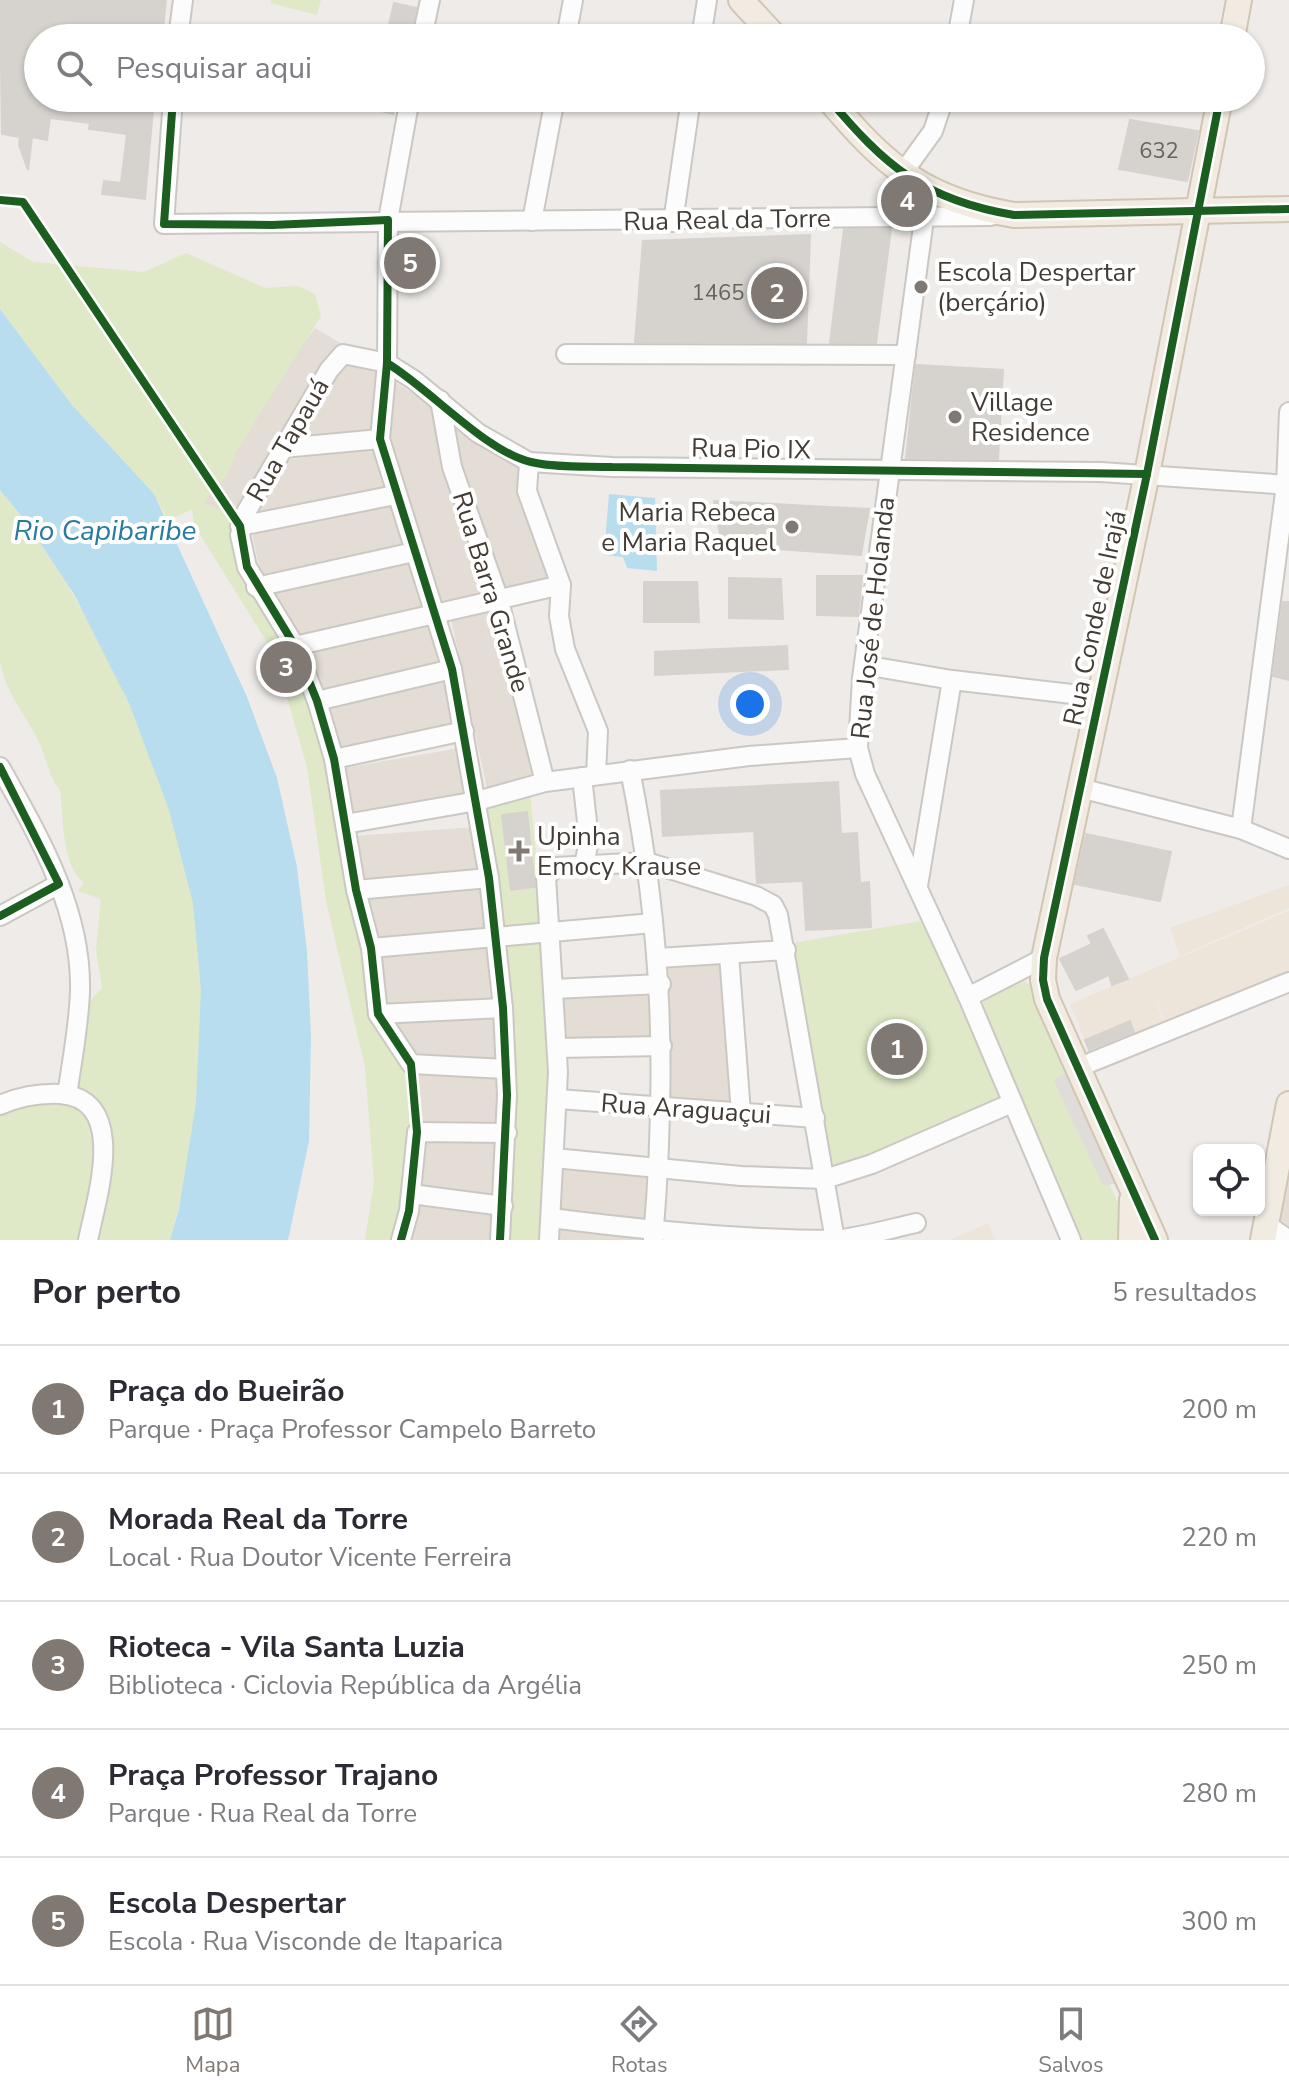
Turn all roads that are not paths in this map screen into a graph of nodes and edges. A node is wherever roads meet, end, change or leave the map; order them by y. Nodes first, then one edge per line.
1 (183, 0) edge
2 (430, 0) edge
3 (573, 0) edge
4 (707, 0) edge
5 (964, 0) edge
6 (1239, 0) edge
7 (755, 6) edge
8 (180, 24) edge
9 (425, 24) edge
10 (569, 24) edge
11 (703, 24) edge
12 (767, 24) edge
13 (960, 24) edge
14 (1235, 24) edge
15 (172, 112) edge
16 (407, 112) edge
17 (552, 112) edge
18 (689, 112) edge
19 (840, 112) edge
20 (939, 112) edge
21 (1218, 112) edge
22 (902, 174) junction
23 (1289, 209) edge
24 (1200, 210) junction
25 (1014, 215) junction
26 (924, 219) junction
27 (388, 220) junction
28 (532, 221) junction
29 (673, 222) junction
30 (566, 354) dead end
31 (906, 355) junction
32 (387, 363) junction
33 (440, 400) junction
34 (1289, 412) edge
35 (380, 439) junction
36 (283, 448) junction
37 (529, 462) junction
38 (890, 471) junction
39 (1147, 474) junction
40 (1288, 485) edge
41 (395, 495) junction
42 (240, 526) junction
43 (414, 552) junction
44 (561, 585) junction
45 (256, 587) junction
46 (498, 597) junction
47 (435, 612) junction
48 (295, 646) junction
49 (864, 665) junction
50 (452, 669) junction
51 (952, 680) junction
52 (1098, 697) junction
53 (317, 701) junction
54 (464, 731) junction
55 (858, 748) junction
56 (334, 759) junction
57 (0, 767) edge
58 (630, 770) junction
59 (589, 776) junction
60 (545, 782) junction
61 (1080, 788) junction
62 (477, 801) junction
63 (345, 824) junction
64 (1241, 829) junction
65 (1289, 849) edge
66 (647, 862) junction
67 (584, 866) junction
68 (489, 878) junction
69 (59, 884) junction
70 (918, 886) junction
71 (356, 890) junction
72 (0, 916) edge
73 (653, 923) junction
74 (549, 935) junction
75 (497, 940) junction
76 (371, 948) junction
77 (786, 950) junction
78 (729, 955) junction
79 (658, 958) junction
80 (1044, 958) junction
81 (1289, 982) edge
82 (661, 984) junction
83 (553, 989) junction
84 (968, 997) junction
85 (503, 1008) junction
86 (378, 1014) junction
87 (662, 1046) junction
88 (557, 1048) junction
89 (1077, 1068) junction
90 (505, 1069) junction
91 (67, 1095) junction
92 (558, 1099) junction
93 (1012, 1103) junction
94 (1289, 1104) edge
95 (0, 1105) edge
96 (663, 1107) junction
97 (741, 1113) junction
98 (815, 1118) junction
99 (507, 1133) junction
100 (554, 1158) junction
101 (659, 1169) junction
102 (825, 1179) junction
103 (1132, 1189) junction
104 (411, 1194) junction
105 (503, 1206) junction
106 (551, 1218) junction
107 (916, 1223) dead end
108 (1265, 1232) edge
109 (654, 1236) edge
110 (725, 1238) edge
111 (88, 1240) edge
112 (401, 1240) edge
113 (500, 1240) edge
114 (549, 1240) edge
115 (772, 1240) edge
116 (835, 1240) edge
117 (1071, 1240) edge
118 (1131, 1240) edge
119 (1155, 1240) edge
120 (1289, 1240) edge

1 - 8 street
2 - 9 street
3 - 10 street
4 - 11 street
5 - 13 street
6 - 14 main road
7 - 12 main road
15 - 27 street, Rua Real da Torre
16 - 27 street
17 - 28 street
18 - 29 street
19 - 22 main road
20 - 22 street
21 - 24 main road, Rua Conde de Irajá
22 - 25 main road
23 - 24 main road, Rua Real da Torre
24 - 25 main road, Rua Real da Torre
24 - 39 main road, Rua Conde de Irajá
25 - 26 street, Rua Real da Torre
26 - 29 street, Rua Real da Torre
26 - 31 street, Rua José de Holanda
27 - 28 street, Rua Real da Torre
27 - 32 street
28 - 29 street, Rua Real da Torre
30 - 31 street
31 - 38 street, Rua José de Holanda
32 - 33 street, Rua Pio IX
32 - 35 street
32 - 36 street, Rua Tapauá
33 - 37 street, Rua Pio IX
33 - 46 street, Rua Barra Grande
34 - 40 street
35 - 36 street
35 - 41 street
36 - 42 street, Rua Tapauá
37 - 38 street, Rua Pio IX
37 - 44 street
38 - 39 street, Rua Pio IX
38 - 49 street, Rua José de Holanda
39 - 40 street, Rua Pio IX
39 - 52 main road, Rua Conde de Irajá
40 - 64 street
41 - 42 street
41 - 43 street
42 - 45 street
43 - 45 street
43 - 47 street
44 - 46 street
44 - 59 street
45 - 48 street
46 - 47 street
46 - 60 street, Rua Barra Grande
47 - 48 street
47 - 50 street
48 - 53 street
49 - 51 street
49 - 55 street, Rua José de Holanda
50 - 53 street
50 - 54 street
51 - 52 street
51 - 70 street
52 - 61 main road, Rua Conde de Irajá
53 - 56 street
54 - 56 street
54 - 62 street
55 - 58 street
55 - 70 street, Rua José de Holanda
56 - 63 street
57 - 69 street
58 - 59 street
58 - 66 street
59 - 60 street
59 - 67 street
60 - 62 street
61 - 64 street
61 - 80 main road, Rua Conde de Irajá
62 - 63 street
62 - 68 street
63 - 71 street
64 - 65 street
66 - 67 street
66 - 73 street
66 - 77 street
67 - 74 street
68 - 71 street
68 - 75 street
69 - 72 street
69 - 91 street
70 - 84 street, Rua José de Holanda
71 - 76 street
73 - 74 street
73 - 79 street
74 - 75 street
74 - 83 street
75 - 76 street
75 - 85 street
76 - 86 street
77 - 78 street
77 - 98 street
78 - 79 street
78 - 97 street
79 - 82 street
80 - 84 street
80 - 89 main road, Rua Conde de Irajá
81 - 89 street
82 - 83 street
82 - 87 street
83 - 88 street
84 - 93 street, Rua José de Holanda
85 - 86 street
85 - 90 street
86 - 90 street
87 - 88 street
87 - 96 street
88 - 92 street
89 - 103 main road, Rua Conde de Irajá
90 - 99 street
91 - 95 street
91 - 111 street
92 - 96 street, Rua Araguaçui
92 - 100 street
93 - 102 street
93 - 117 street, Rua José de Holanda
94 - 108 main road
96 - 97 street, Rua Araguaçui
96 - 101 street
97 - 98 street, Rua Araguaçui
98 - 102 street
99 - 104 street
99 - 105 street
100 - 101 street
100 - 106 street
101 - 102 street
101 - 109 street
102 - 116 street
103 - 118 main road
103 - 119 main road, Rua Conde de Irajá
104 - 105 street
104 - 112 street
105 - 113 street
106 - 109 street
106 - 114 street
107 - 116 street
108 - 120 street
109 - 110 street
110 - 115 street
115 - 116 street

